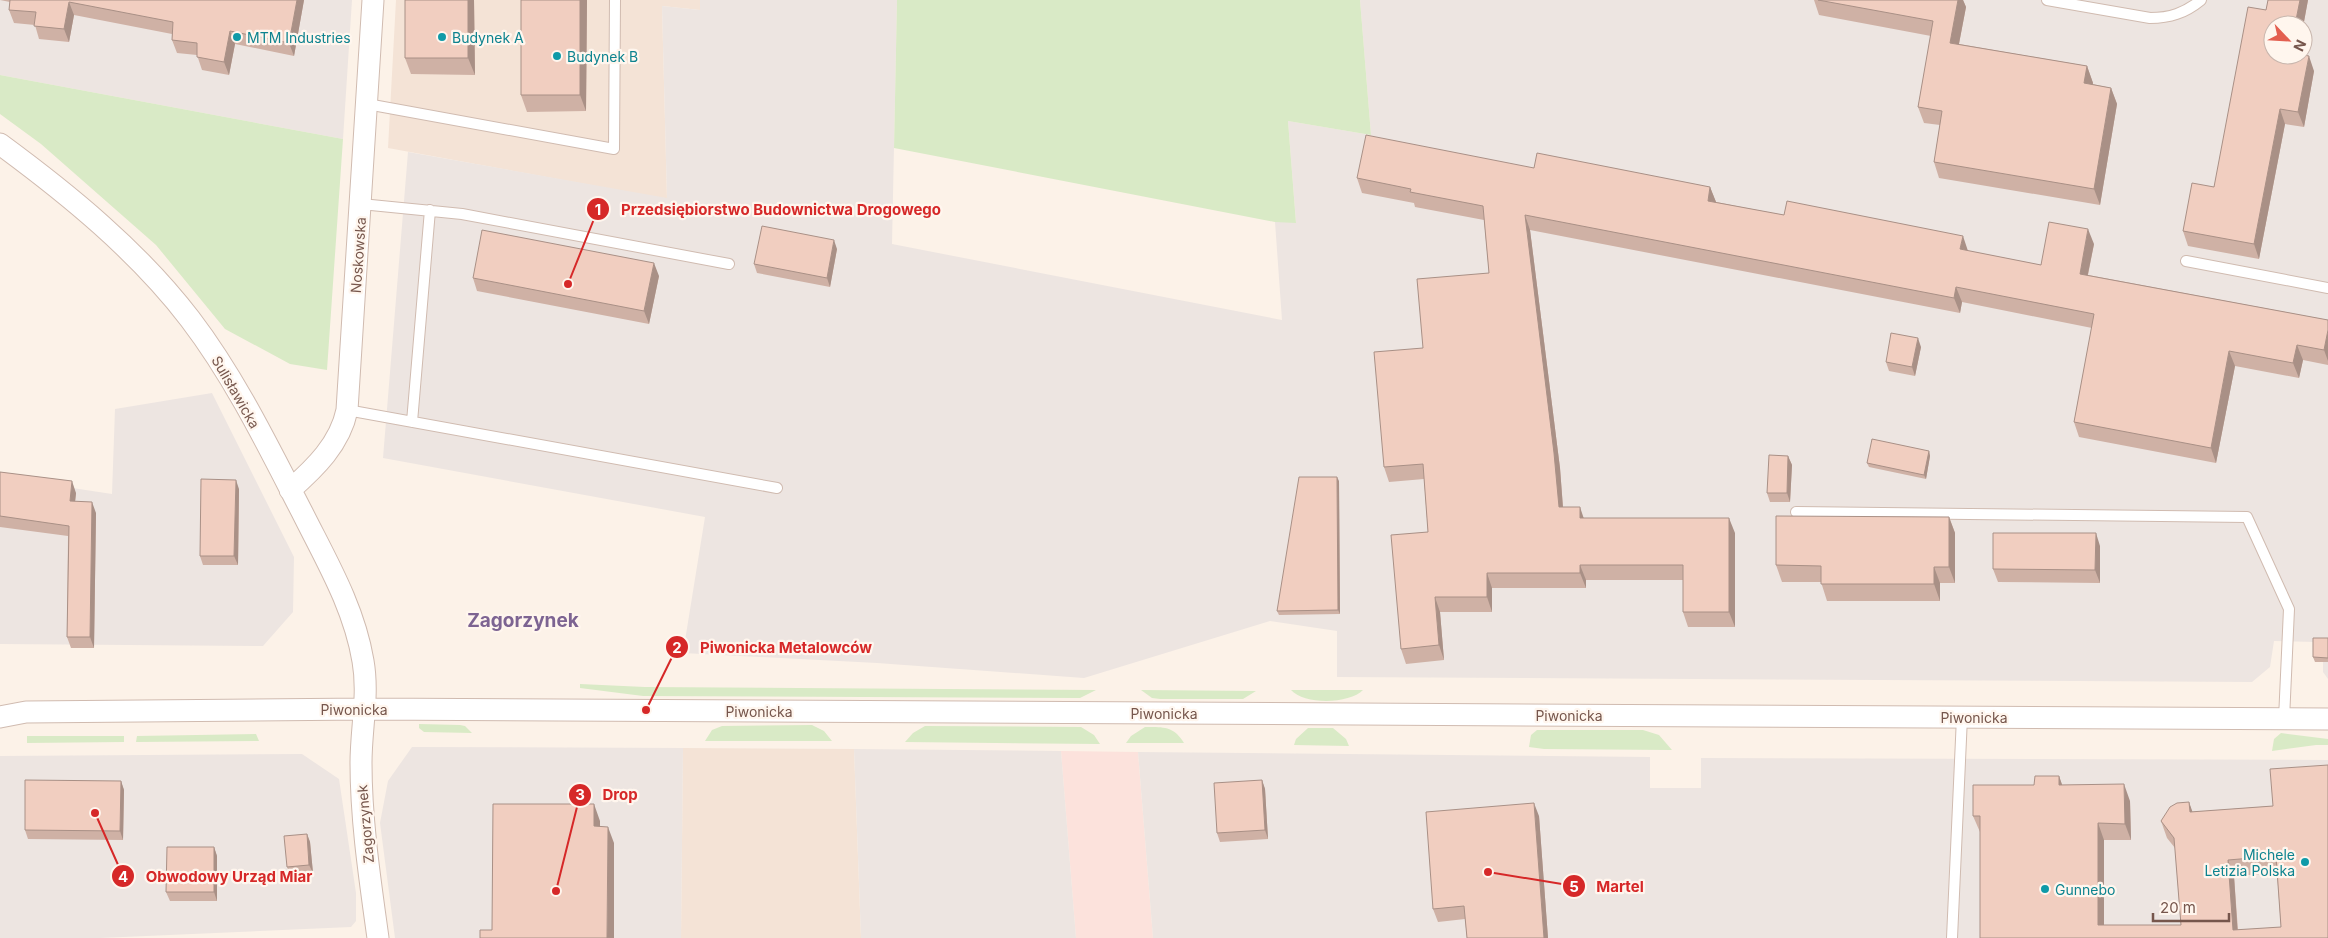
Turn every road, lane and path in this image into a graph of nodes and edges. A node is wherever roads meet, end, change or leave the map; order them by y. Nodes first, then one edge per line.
1 (373, 0) edge
2 (615, 0) edge
3 (2047, 0) edge
4 (2200, 0) edge
5 (367, 104) junction
6 (0, 144) edge
7 (361, 204) junction
8 (430, 210) junction
9 (2186, 261) dead end
10 (729, 264) dead end
11 (2328, 288) edge
12 (347, 410) junction
13 (412, 422) junction
14 (777, 488) dead end
15 (290, 490) junction
16 (1796, 512) dead end
17 (365, 709) junction
18 (0, 716) edge
19 (1962, 717) junction
20 (2284, 719) junction
21 (2328, 719) edge
22 (378, 938) edge
23 (1952, 938) edge

1 - 5 street, Noskowska
2 - 5 lane
3 - 4 lane
5 - 7 street, Noskowska
6 - 15 street, Sulisławicka
7 - 8 lane
7 - 12 street, Noskowska
8 - 10 lane
8 - 13 lane
9 - 11 lane
12 - 13 lane
12 - 15 street, Noskowska
13 - 14 lane
15 - 17 street, Sulisławicka
16 - 20 lane
17 - 18 street, Piwonicka
17 - 19 street, Piwonicka
17 - 22 street, Zagorzynek
19 - 20 street, Piwonicka
19 - 23 lane
20 - 21 street, Piwonicka

